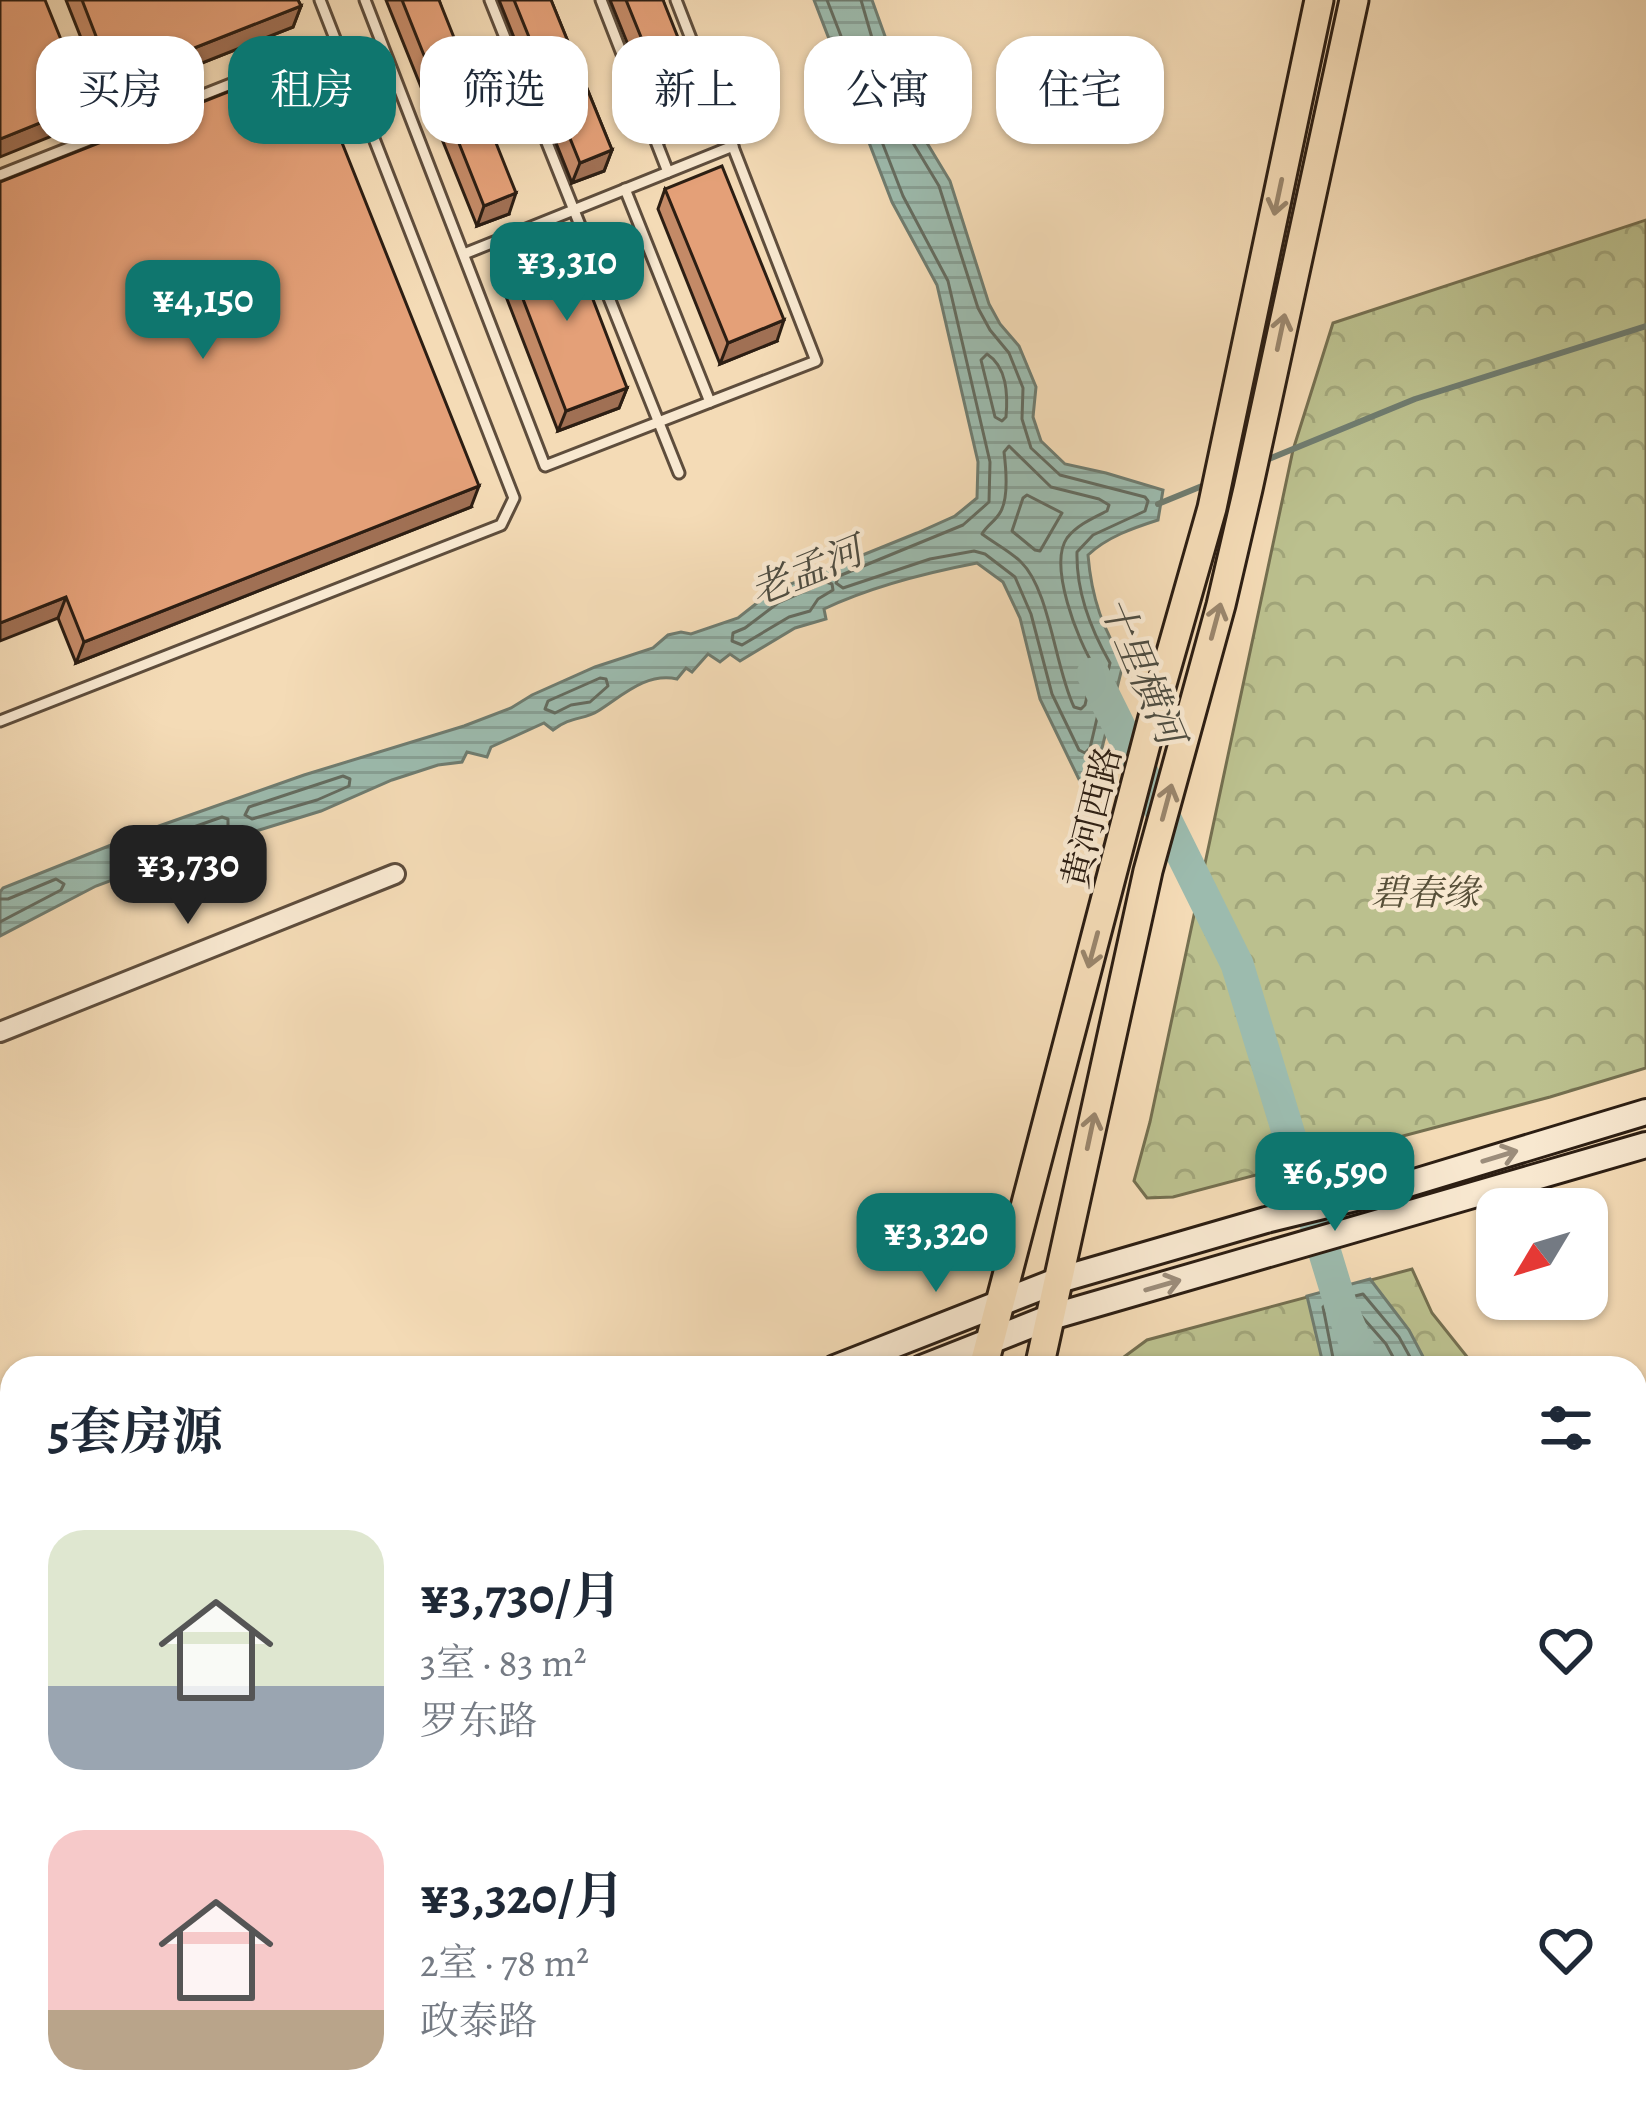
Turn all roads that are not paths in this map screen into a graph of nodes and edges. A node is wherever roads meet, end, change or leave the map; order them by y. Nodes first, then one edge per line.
1 (320, 0) edge
2 (365, 0) edge
3 (490, 0) edge
4 (601, 0) edge
5 (676, 0) edge
6 (1319, 0) edge
7 (1354, 0) edge
8 (335, 36) edge
9 (228, 85) edge
10 (377, 144) edge
11 (733, 146) junction
12 (668, 172) junction
13 (0, 175) edge
14 (625, 189) junction
15 (574, 210) junction
16 (464, 254) junction
17 (710, 402) junction
18 (658, 422) junction
19 (679, 472) dead end
20 (0, 721) edge
21 (395, 874) dead end
22 (0, 1031) edge
23 (1646, 1112) edge
24 (1646, 1145) edge
25 (1059, 1280) junction
26 (998, 1303) junction
27 (1051, 1318) junction
28 (986, 1355) edge
29 (865, 1356) edge
30 (1042, 1356) edge

1 - 8 lane
2 - 16 lane
3 - 15 lane
4 - 12 lane
5 - 11 lane
6 -> 26 main road, 黄河西路
25 -> 7 main road, 黄河西路
9 - 13 lane
10 - 20 lane
11 - 12 lane
11 - 17 lane
12 - 14 lane
14 - 15 lane
14 - 17 lane
15 - 16 lane
15 - 18 lane
16 - 18 lane
17 - 18 lane
18 - 19 lane
21 - 22 street
25 -> 23 main road
27 -> 24 main road
25 - 26 main road
25 - 27 main road, 黄河西路
26 - 28 main road, 黄河西路
26 - 29 main road
27 - 28 main road
27 - 30 main road, 黄河西路

